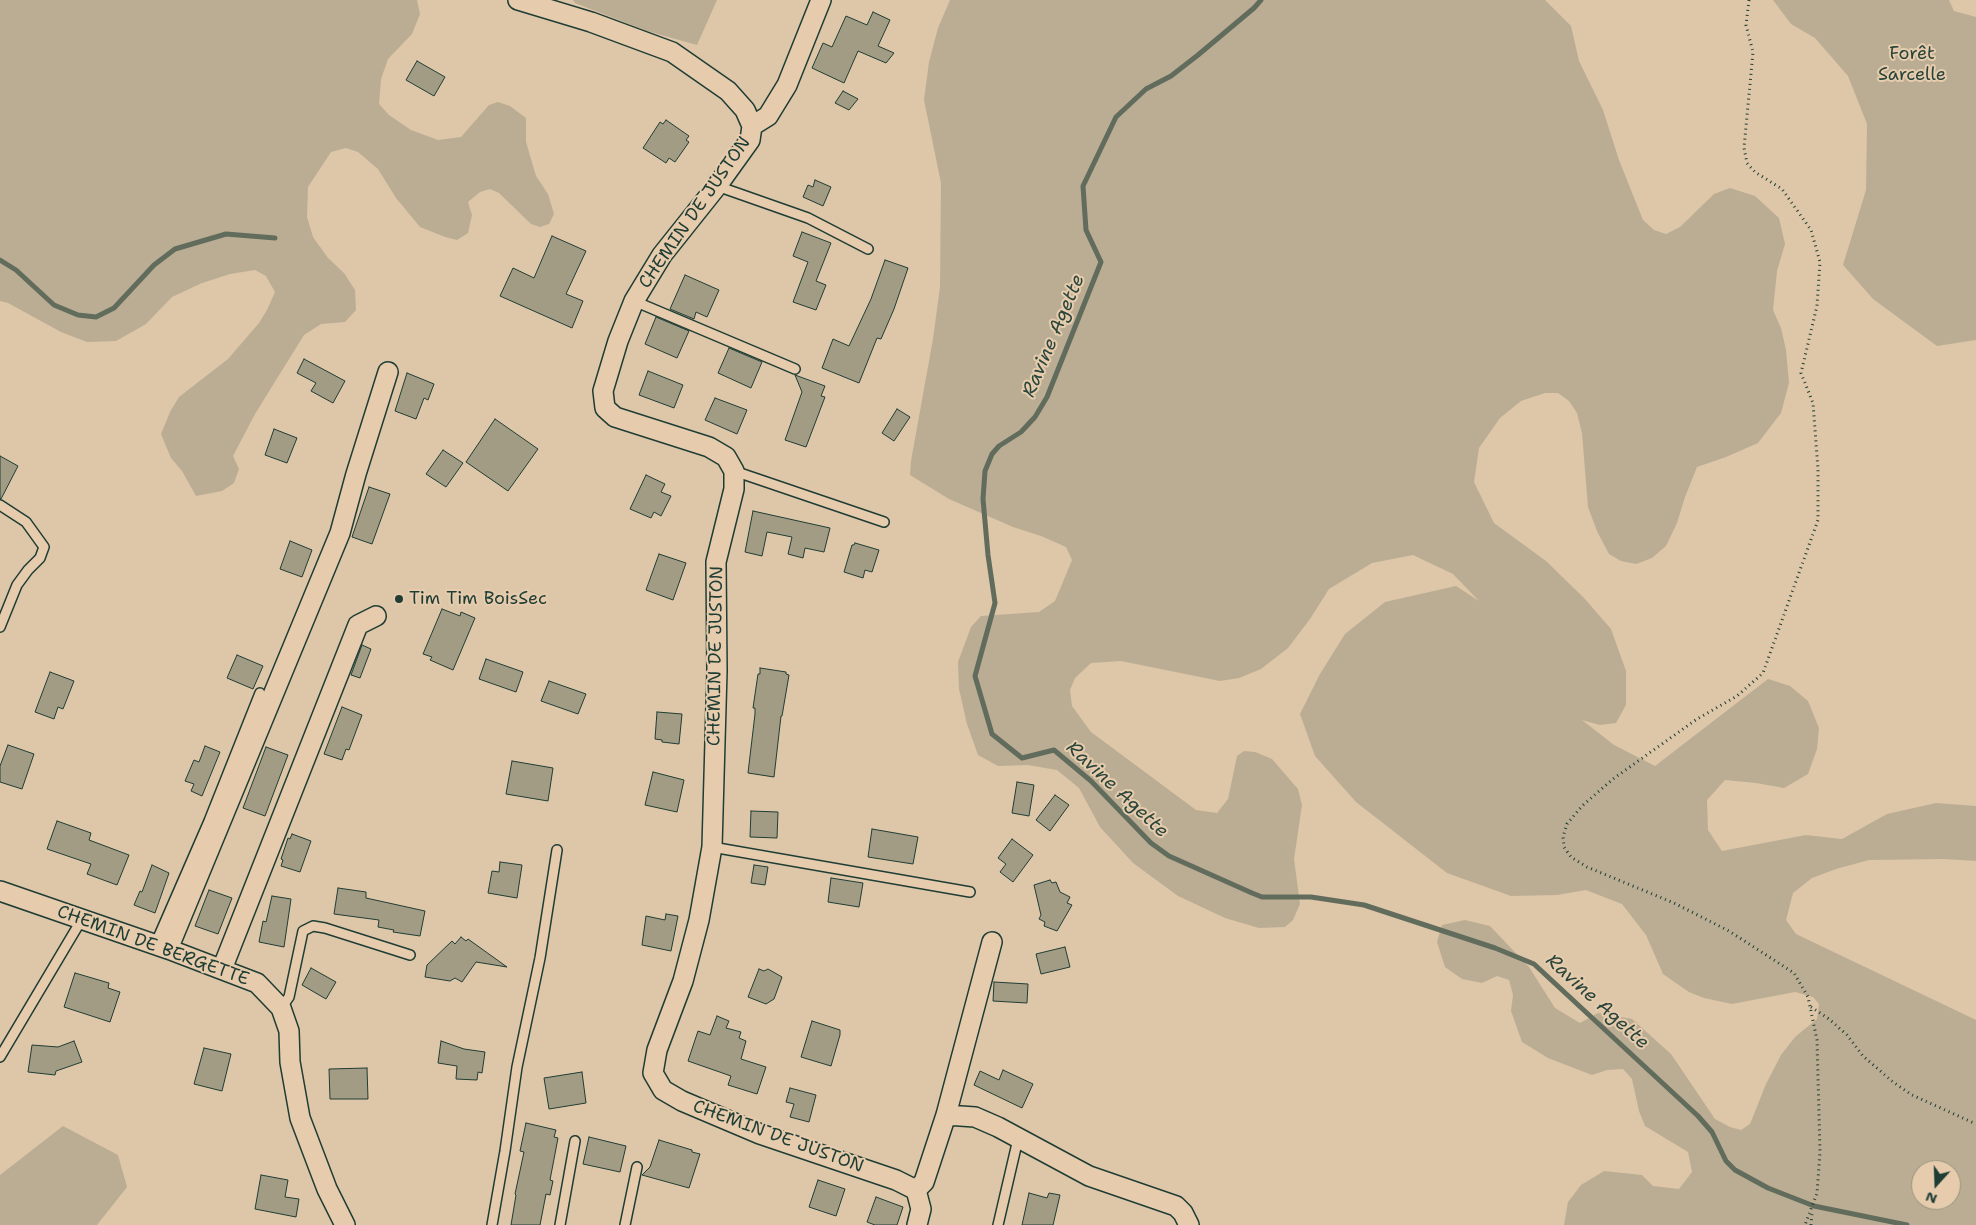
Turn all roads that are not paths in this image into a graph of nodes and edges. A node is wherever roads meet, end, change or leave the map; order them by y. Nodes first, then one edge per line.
1 (518, 0) edge
2 (821, 0) edge
3 (752, 126) junction
4 (717, 186) junction
5 (868, 249) dead end
6 (634, 301) junction
7 (795, 369) dead end
8 (388, 372) dead end
9 (734, 471) junction
10 (0, 506) edge
11 (884, 522) dead end
12 (376, 616) dead end
13 (0, 627) edge
14 (260, 693) dead end
15 (712, 847) junction
16 (557, 850) dead end
17 (0, 891) edge
18 (970, 892) dead end
19 (82, 919) junction
20 (992, 942) dead end
21 (162, 947) junction
22 (410, 955) dead end
23 (222, 969) junction
24 (281, 1008) junction
25 (0, 1057) edge
26 (946, 1115) junction
27 (1018, 1139) junction
28 (575, 1141) dead end
29 (636, 1168) dead end
30 (916, 1190) junction
31 (345, 1225) edge
32 (492, 1225) edge
33 (560, 1225) edge
34 (625, 1225) edge
35 (917, 1225) edge
36 (998, 1225) edge
37 (1190, 1225) edge

1 - 3 street, CHEMIN DE JUSTON
2 - 3 street
3 - 4 street, CHEMIN DE JUSTON
4 - 5 lane
4 - 6 street, CHEMIN DE JUSTON
6 - 7 lane
6 - 9 street, CHEMIN DE JUSTON
8 - 21 street
9 - 11 lane
9 - 15 street, CHEMIN DE JUSTON
10 - 13 lane
12 - 23 street
14 - 21 lane
15 - 18 lane
15 - 30 street, CHEMIN DE JUSTON
16 - 32 lane
17 - 19 street, CHEMIN DE BERGETTE
19 - 21 street, CHEMIN DE BERGETTE
19 - 25 lane
20 - 26 street
21 - 23 street, CHEMIN DE BERGETTE
22 - 24 lane
23 - 24 street, CHEMIN DE BERGETTE
24 - 31 street, CHEMIN DE BERGETTE
26 - 27 street
26 - 30 street
27 - 36 lane
27 - 37 street
28 - 33 lane
29 - 34 lane
30 - 35 street

